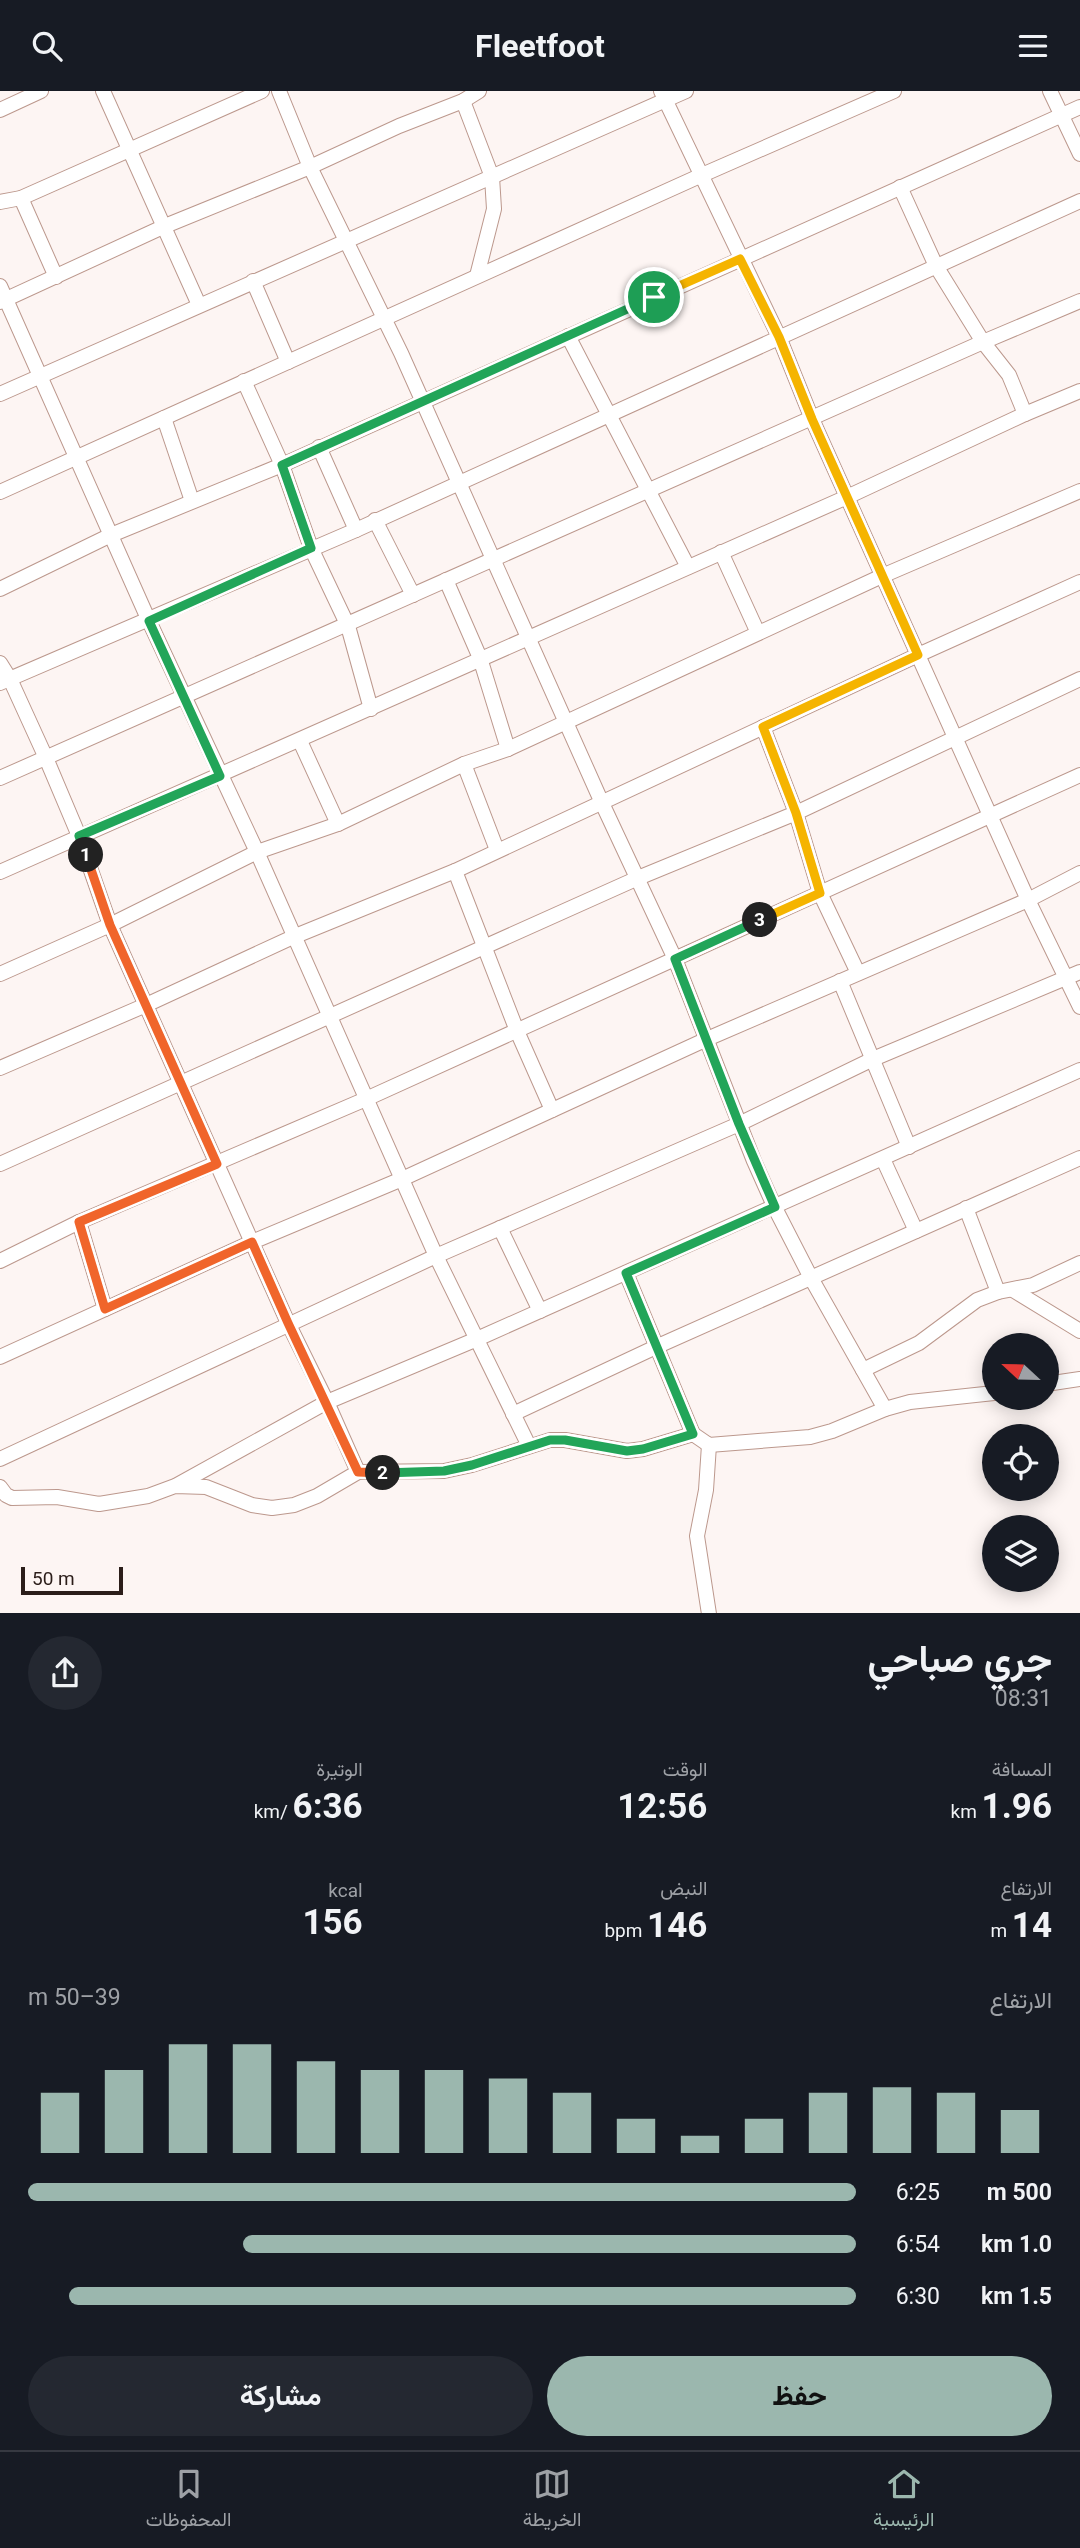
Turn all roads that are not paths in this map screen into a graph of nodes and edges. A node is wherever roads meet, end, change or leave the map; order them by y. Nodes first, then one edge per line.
1 (41, 91) edge
2 (103, 91) edge
3 (262, 91) edge
4 (279, 91) edge
5 (479, 91) edge
6 (686, 91) edge
7 (894, 91) edge
8 (1050, 91) edge
9 (664, 96) edge
10 (463, 100) junction
11 (1080, 107) edge
12 (0, 110) edge
13 (1061, 115) junction
14 (129, 150) junction
15 (1080, 154) edge
16 (310, 167) junction
17 (702, 175) junction
18 (492, 177) junction
19 (900, 187) junction
20 (21, 198) junction
21 (1080, 201) edge
22 (0, 202) edge
23 (165, 226) junction
24 (345, 240) junction
25 (740, 259) junction
26 (936, 266) junction
27 (477, 276) junction
28 (55, 277) junction
29 (253, 281) junction
30 (2, 296) edge
31 (1080, 301) edge
32 (199, 305) junction
33 (383, 320) junction
34 (568, 336) junction
35 (779, 337) junction
36 (983, 342) junction
37 (288, 362) junction
38 (41, 376) junction
39 (244, 381) junction
40 (1080, 391) edge
41 (0, 394) edge
42 (423, 401) junction
43 (1025, 414) junction
44 (609, 415) junction
45 (164, 418) junction
46 (812, 419) junction
47 (319, 447) junction
48 (77, 457) junction
49 (282, 465) junction
50 (460, 481) junction
51 (650, 490) junction
52 (1080, 491) edge
53 (0, 492) edge
54 (847, 498) junction
55 (192, 502) junction
56 (375, 520) junction
57 (356, 530) junction
58 (111, 535) junction
59 (311, 548) junction
60 (721, 552) junction
61 (495, 559) junction
62 (688, 567) junction
63 (882, 576) junction
64 (446, 580) junction
65 (1080, 582) edge
66 (0, 589) edge
67 (413, 595) junction
68 (149, 621) junction
69 (348, 626) junction
70 (758, 633) junction
71 (529, 638) junction
72 (918, 655) junction
73 (480, 658) junction
74 (0, 663) edge
75 (1080, 679) edge
76 (5, 681) edge
77 (184, 696) junction
78 (370, 709) junction
79 (567, 721) junction
80 (763, 727) junction
81 (955, 737) junction
82 (300, 741) junction
83 (508, 749) junction
84 (46, 758) junction
85 (464, 764) junction
86 (1080, 775) edge
87 (220, 776) junction
88 (0, 778) edge
89 (602, 803) junction
90 (796, 813) junction
91 (990, 816) junction
92 (338, 824) junction
93 (79, 836) junction
94 (497, 850) junction
95 (257, 852) junction
96 (455, 871) junction
97 (0, 872) edge
98 (1080, 873) edge
99 (638, 879) junction
100 (820, 893) junction
101 (1028, 900) junction
102 (110, 925) junction
103 (293, 937) junction
104 (484, 948) junction
105 (675, 959) junction
106 (858, 973) junction
107 (0, 974) edge
108 (1074, 975) edge
109 (840, 981) junction
110 (146, 1005) junction
111 (1080, 1007) edge
112 (328, 1016) junction
113 (517, 1031) junction
114 (707, 1039) junction
115 (873, 1059) junction
116 (0, 1069) edge
117 (1080, 1070) edge
118 (181, 1083) junction
119 (366, 1099) junction
120 (552, 1110) junction
121 (739, 1124) junction
122 (909, 1147) junction
123 (1080, 1158) edge
124 (883, 1159) junction
125 (0, 1164) edge
126 (217, 1164) junction
127 (402, 1179) junction
128 (775, 1207) junction
129 (967, 1208) junction
130 (79, 1222) junction
131 (500, 1228) junction
132 (916, 1231) junction
133 (252, 1242) junction
134 (436, 1256) junction
135 (0, 1261) edge
136 (1080, 1263) edge
137 (626, 1273) junction
138 (811, 1278) junction
139 (1013, 1290) junction
140 (998, 1292) junction
141 (105, 1309) junction
142 (540, 1311) junction
143 (288, 1323) junction
144 (1080, 1331) edge
145 (477, 1339) junction
146 (658, 1346) junction
147 (0, 1357) edge
148 (863, 1370) junction
149 (1080, 1378) edge
150 (1059, 1382) edge
151 (982, 1394) edge
152 (327, 1402) junction
153 (885, 1409) junction
154 (513, 1414) junction
155 (693, 1434) junction
156 (709, 1445) junction
157 (529, 1446) junction
158 (0, 1459) edge
159 (358, 1472) junction
160 (175, 1486) junction
161 (0, 1487) edge
162 (709, 1613) edge

1 - 12 street
2 - 14 street
3 - 14 street
4 - 16 street
5 - 10 street
6 - 9 street
7 - 17 street
8 - 13 street
9 - 17 street
9 - 18 street
10 - 16 street
10 - 18 street
11 - 13 street
13 - 15 street
13 - 19 street
14 - 20 street
14 - 23 street
16 - 23 street
16 - 24 street
17 - 25 street
17 - 27 street
18 - 24 street
18 - 27 street
19 - 25 street
19 - 26 street
20 - 22 street
20 - 28 street
21 - 26 street
23 - 28 street
23 - 32 street
24 - 29 street
24 - 33 street
25 - 34 street
25 - 35 street
26 - 35 street
26 - 36 street
27 - 33 street
28 - 30 street
29 - 32 street
29 - 37 street
30 - 38 street
31 - 36 street
32 - 38 street
33 - 37 street
33 - 42 street
34 - 42 street
34 - 44 street
35 - 44 street
35 - 46 street
36 - 43 street
36 - 46 street
37 - 39 street
38 - 41 street
38 - 48 street
39 - 45 street
39 - 49 street
40 - 43 street
42 - 47 street
42 - 50 street
43 - 54 street
44 - 50 street
44 - 51 street
45 - 48 street
45 - 55 street
46 - 51 street
46 - 54 street
47 - 49 street
47 - 57 street
48 - 53 street
48 - 58 street
49 - 55 street
49 - 59 street
50 - 56 street
50 - 61 street
51 - 61 street
51 - 62 street
52 - 63 street
54 - 60 street
54 - 63 street
55 - 58 street
56 - 57 street
56 - 67 street
57 - 59 street
58 - 66 street
58 - 68 street
59 - 68 street
59 - 69 street
60 - 62 street
60 - 70 street
61 - 64 street
61 - 71 street
62 - 71 street
63 - 70 street
63 - 72 street
64 - 67 street
64 - 73 street
65 - 72 street
67 - 69 street
68 - 76 street
68 - 77 street
69 - 77 street
69 - 78 street
70 - 79 street
71 - 73 street
71 - 79 street
72 - 80 street
72 - 81 street
73 - 78 street
73 - 83 street
74 - 76 street
75 - 81 street
76 - 84 street
77 - 84 street
77 - 87 street
78 - 82 street
79 - 83 street
79 - 89 street
80 - 89 street
80 - 90 street
81 - 90 street
81 - 91 street
82 - 87 street
82 - 92 street
83 - 85 street
84 - 88 street
84 - 93 street
85 - 92 street
85 - 94 street
86 - 91 street
87 - 93 street
87 - 95 street
89 - 94 street
89 - 99 street
90 - 99 street
90 - 100 street
91 - 100 street
91 - 101 street
92 - 95 street
93 - 97 street
93 - 102 street
94 - 96 street
95 - 102 street
95 - 103 street
96 - 103 street
96 - 104 street
98 - 101 street
99 - 104 street
99 - 105 street
100 - 105 street
100 - 106 street
101 - 106 street
101 - 108 street
102 - 107 street
102 - 110 street
103 - 110 street
103 - 112 street
104 - 112 street
104 - 113 street
105 - 113 street
105 - 114 street
106 - 109 street
108 - 111 street
108 - 115 street
109 - 114 street
109 - 115 street
110 - 116 street
110 - 118 street
112 - 118 street
112 - 119 street
113 - 119 street
113 - 120 street
114 - 120 street
114 - 121 street
115 - 121 street
115 - 122 street
117 - 122 street
118 - 125 street
118 - 126 street
119 - 126 street
119 - 127 street
120 - 127 street
121 - 128 street
121 - 131 street
122 - 124 street
123 - 129 street
124 - 128 street
124 - 132 street
126 - 130 street
126 - 133 street
127 - 133 street
127 - 134 street
128 - 137 street
128 - 138 street
129 - 132 street
129 - 140 street
130 - 135 street
130 - 141 street
131 - 134 street
131 - 142 street
132 - 138 street
133 - 141 street
133 - 143 street
134 - 143 street
134 - 145 street
136 - 139 street
137 - 142 street
137 - 146 street
138 - 146 street
138 - 148 street
139 - 140 street
139 - 144 street
140 - 148 street
141 - 147 street
142 - 145 street
143 - 152 street
143 - 158 street
145 - 152 street
145 - 154 street
146 - 154 street
146 - 155 street
148 - 153 street
149 - 150 street
151 - 153 street
152 - 159 street
152 - 160 street
153 - 156 street
154 - 157 street
155 - 156 street
155 - 157 street
156 - 162 street
157 - 159 street
159 - 160 street
160 - 161 street

